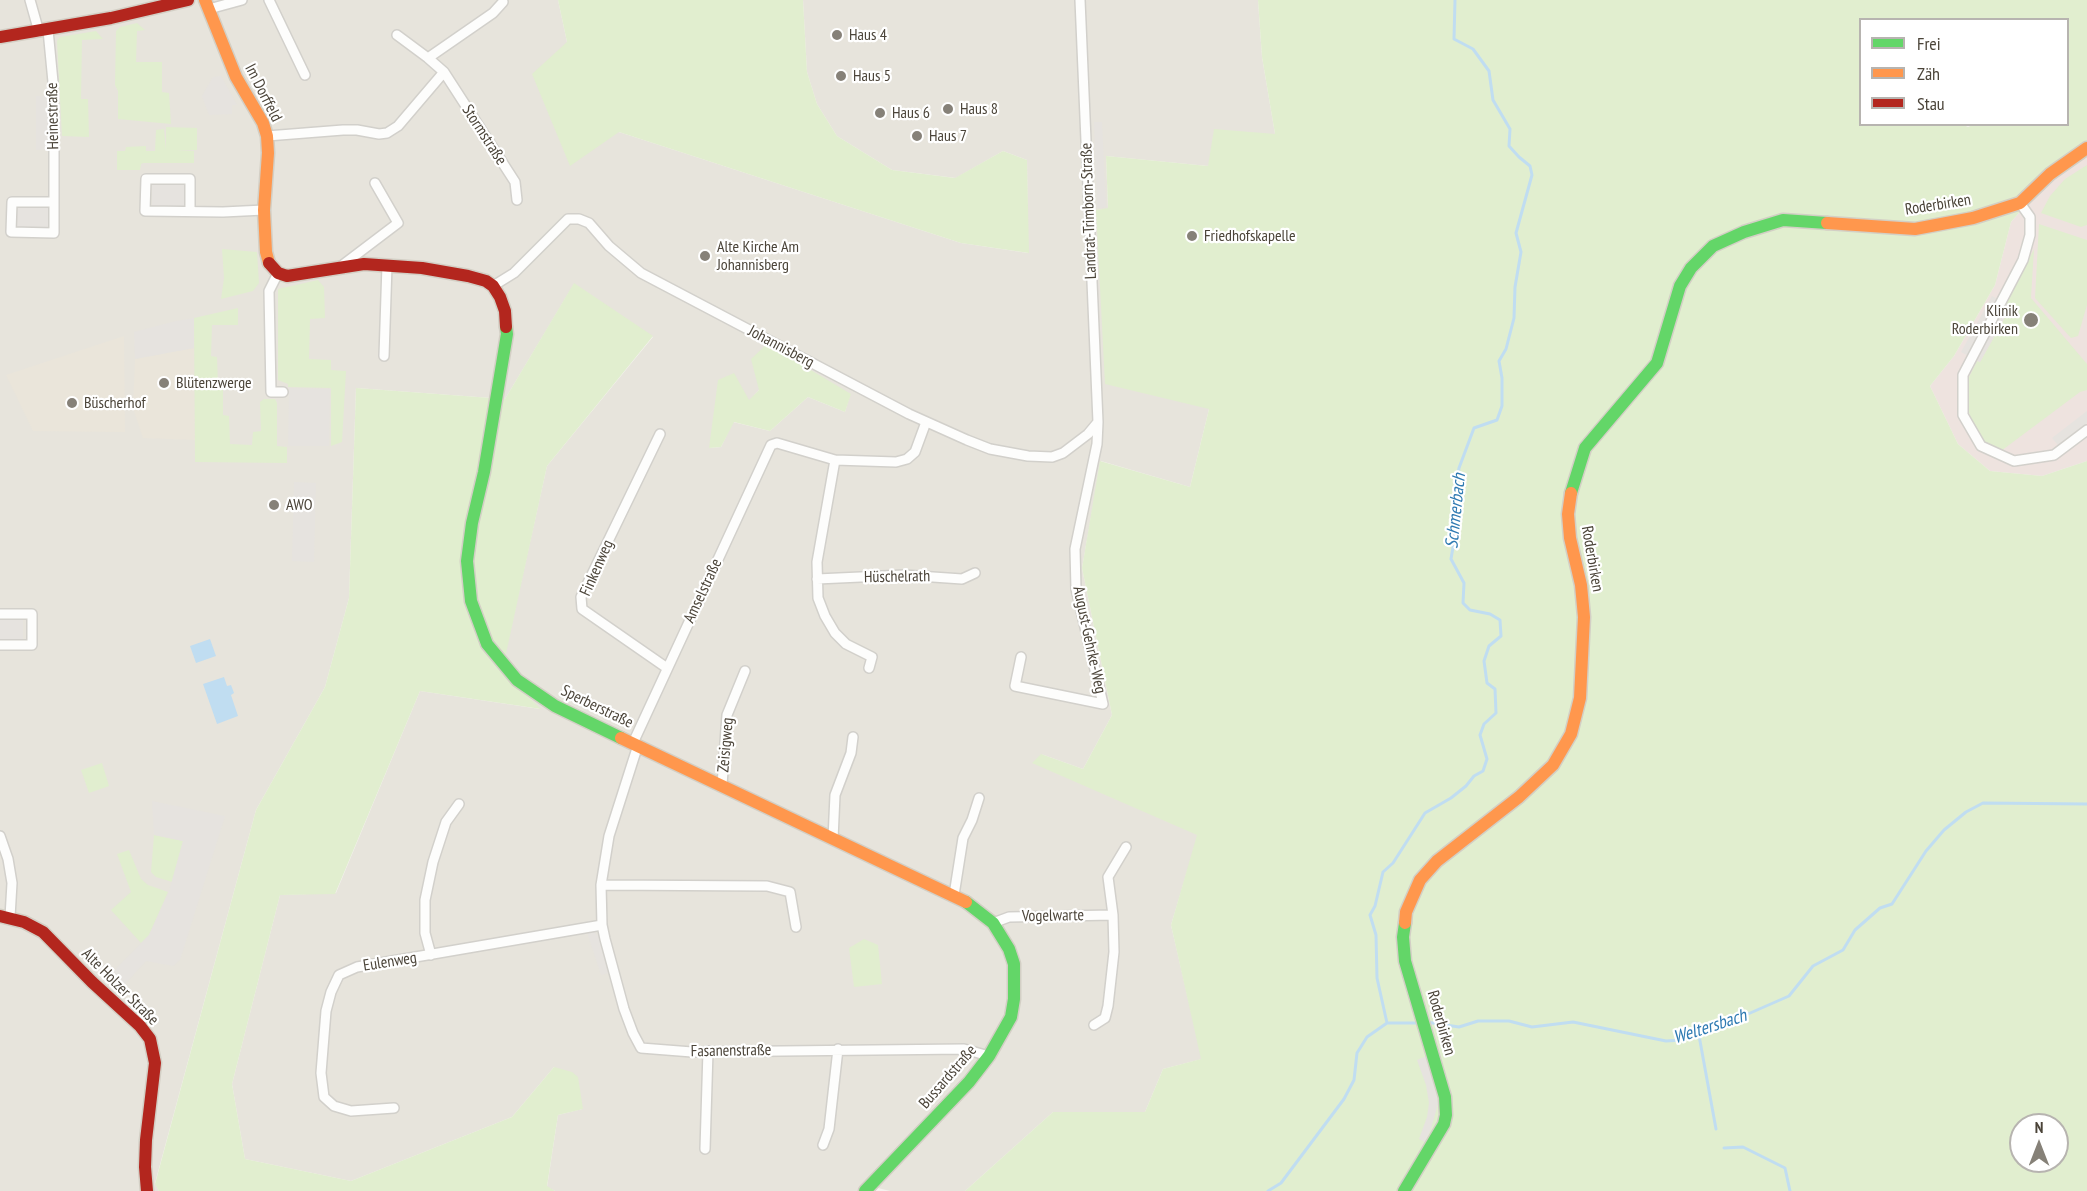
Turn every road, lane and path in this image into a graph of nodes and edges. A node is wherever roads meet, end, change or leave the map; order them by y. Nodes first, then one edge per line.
1 (30, 0) edge
2 (189, 0) edge
3 (242, 0) edge
4 (268, 0) edge
5 (1080, 0) edge
6 (503, 2) dead end
7 (207, 4) edge
8 (44, 31) junction
9 (397, 35) dead end
10 (0, 37) edge
11 (428, 58) junction
12 (444, 72) junction
13 (305, 75) dead end
14 (267, 135) junction
15 (2087, 148) edge
16 (375, 183) dead end
17 (517, 200) dead end
18 (54, 202) junction
19 (2020, 203) junction
20 (264, 210) junction
21 (190, 211) junction
22 (387, 264) junction
23 (340, 267) junction
24 (278, 273) junction
25 (493, 286) junction
26 (384, 356) dead end
27 (283, 392) dead end
28 (926, 422) junction
29 (1098, 422) junction
30 (2087, 430) edge
31 (660, 434) dead end
32 (834, 460) junction
33 (975, 573) dead end
34 (817, 579) junction
35 (0, 614) edge
36 (0, 645) edge
37 (1021, 657) dead end
38 (667, 668) junction
39 (869, 668) dead end
40 (745, 671) dead end
41 (853, 737) dead end
42 (636, 744) junction
43 (722, 785) junction
44 (978, 798) dead end
45 (459, 804) dead end
46 (0, 836) edge
47 (832, 839) junction
48 (1126, 847) dead end
49 (601, 885) junction
50 (954, 895) junction
51 (1113, 915) junction
52 (5, 916) edge
53 (993, 923) junction
54 (602, 925) junction
55 (796, 927) dead end
56 (431, 955) junction
57 (1014, 964) joint
58 (1094, 1025) dead end
59 (838, 1049) junction
60 (708, 1051) junction
61 (989, 1056) junction
62 (394, 1108) dead end
63 (823, 1144) dead end
64 (705, 1149) dead end
65 (147, 1191) edge
66 (865, 1191) edge
67 (1404, 1191) edge

1 - 8 street, Heinestraße
2 - 8 street
3 - 7 street
4 - 13 street
5 - 29 street, Landrat-Trimborn-Straße
6 - 11 street
7 - 14 street, Im Dorffeld
8 - 10 street
8 - 18 street, Heinestraße
9 - 11 street, Stormstraße
11 - 12 street, Stormstraße
12 - 14 street
12 - 17 street, Stormstraße
14 - 20 street, Im Dorffeld
15 - 19 street, Roderbirken
16 - 23 street
18 - 18 street, Heinestraße
19 - 30 street
19 - 67 street, Roderbirken
20 - 21 street
20 - 24 street, Im Dorffeld
21 - 21 street
22 - 23 street
22 - 25 street
22 - 26 street
23 - 24 street
24 - 27 street
25 - 28 street, Johannisberg
25 - 42 street, Sperberstraße
28 - 29 street, Johannisberg
28 - 32 street
29 - 37 street, August-Gehrke-Weg
31 - 38 street, Finkenweg
32 - 34 street
32 - 38 street, Amselstraße
33 - 34 street, Hüschelrath
34 - 39 street
35 - 36 street
38 - 42 street, Amselstraße
40 - 43 street, Zeisigweg
41 - 47 street
42 - 43 street, Sperberstraße
42 - 49 street, Fasanenstraße
43 - 47 street, Sperberstraße
44 - 50 street
45 - 56 street
46 - 52 street
47 - 50 street, Sperberstraße
48 - 51 street
49 - 54 street, Fasanenstraße
49 - 55 street
50 - 53 street, Sperberstraße
51 - 53 street, Vogelwarte
51 - 58 street
52 - 65 street, Alte Holzer Straße
53 - 57 street, Sperberstraße
54 - 56 street, Eulenweg
54 - 60 street, Fasanenstraße
56 - 62 street, Eulenweg
57 - 61 street, Bussardstraße
59 - 60 street, Fasanenstraße
59 - 61 street, Fasanenstraße
59 - 63 street
60 - 64 street
61 - 66 street, Bussardstraße

